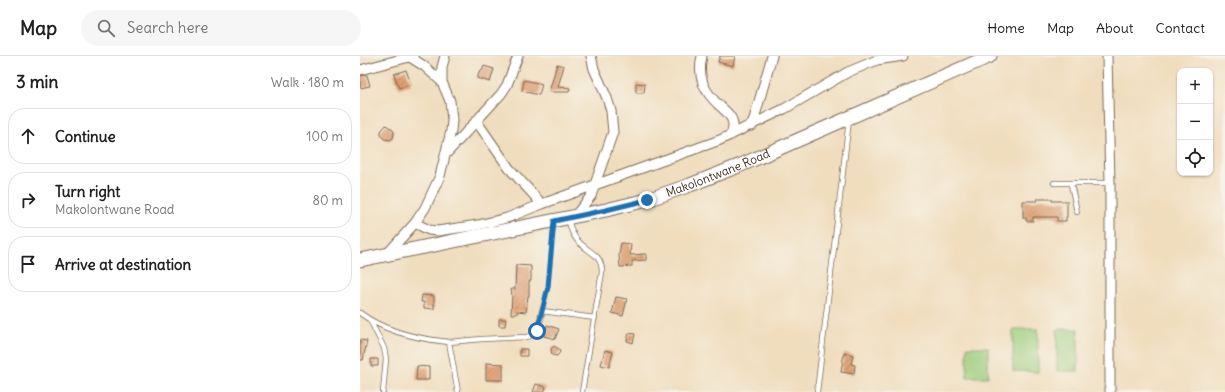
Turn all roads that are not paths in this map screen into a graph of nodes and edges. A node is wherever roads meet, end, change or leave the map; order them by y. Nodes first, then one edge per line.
1 (444, 56) edge
2 (518, 56) edge
3 (591, 56) edge
4 (702, 56) edge
5 (772, 56) edge
6 (903, 56) edge
7 (990, 56) edge
8 (1107, 56) edge
9 (412, 57) edge
10 (381, 60) edge
11 (360, 70) edge
12 (442, 82) junction
13 (849, 117) junction
14 (477, 122) junction
15 (752, 126) junction
16 (731, 135) junction
17 (446, 154) junction
18 (1054, 183) dead end
19 (1110, 183) junction
20 (596, 184) junction
21 (1071, 184) junction
22 (542, 204) junction
23 (1077, 212) dead end
24 (571, 217) junction
25 (415, 223) junction
26 (446, 231) junction
27 (433, 244) junction
28 (387, 254) junction
29 (360, 260) edge
30 (360, 312) edge
31 (595, 318) junction
32 (370, 320) junction
33 (449, 342) junction
34 (383, 392) edge
35 (458, 392) edge
36 (582, 392) edge
37 (817, 392) edge
38 (1110, 392) edge

1 - 12 street
2 - 14 street
3 - 20 street
4 - 16 street
5 - 15 street
6 - 15 street
7 - 13 main road, Makolontwane Road
8 - 19 street
9 - 10 street
9 - 12 street
10 - 11 street
12 - 17 street
13 - 24 main road, Makolontwane Road
13 - 37 lane
14 - 17 street
14 - 22 street
15 - 16 street
16 - 20 street
17 - 25 street
18 - 21 lane
19 - 21 lane
19 - 38 street
20 - 22 street
20 - 24 street
21 - 23 lane
22 - 26 street
24 - 27 main road, Makolontwane Road
24 - 31 lane
25 - 26 street
25 - 28 street
26 - 27 street
27 - 28 main road, Makolontwane Road
28 - 29 main road, Makolontwane Road
30 - 32 lane
31 - 33 lane
31 - 36 lane
32 - 33 lane
32 - 34 lane
33 - 35 lane

